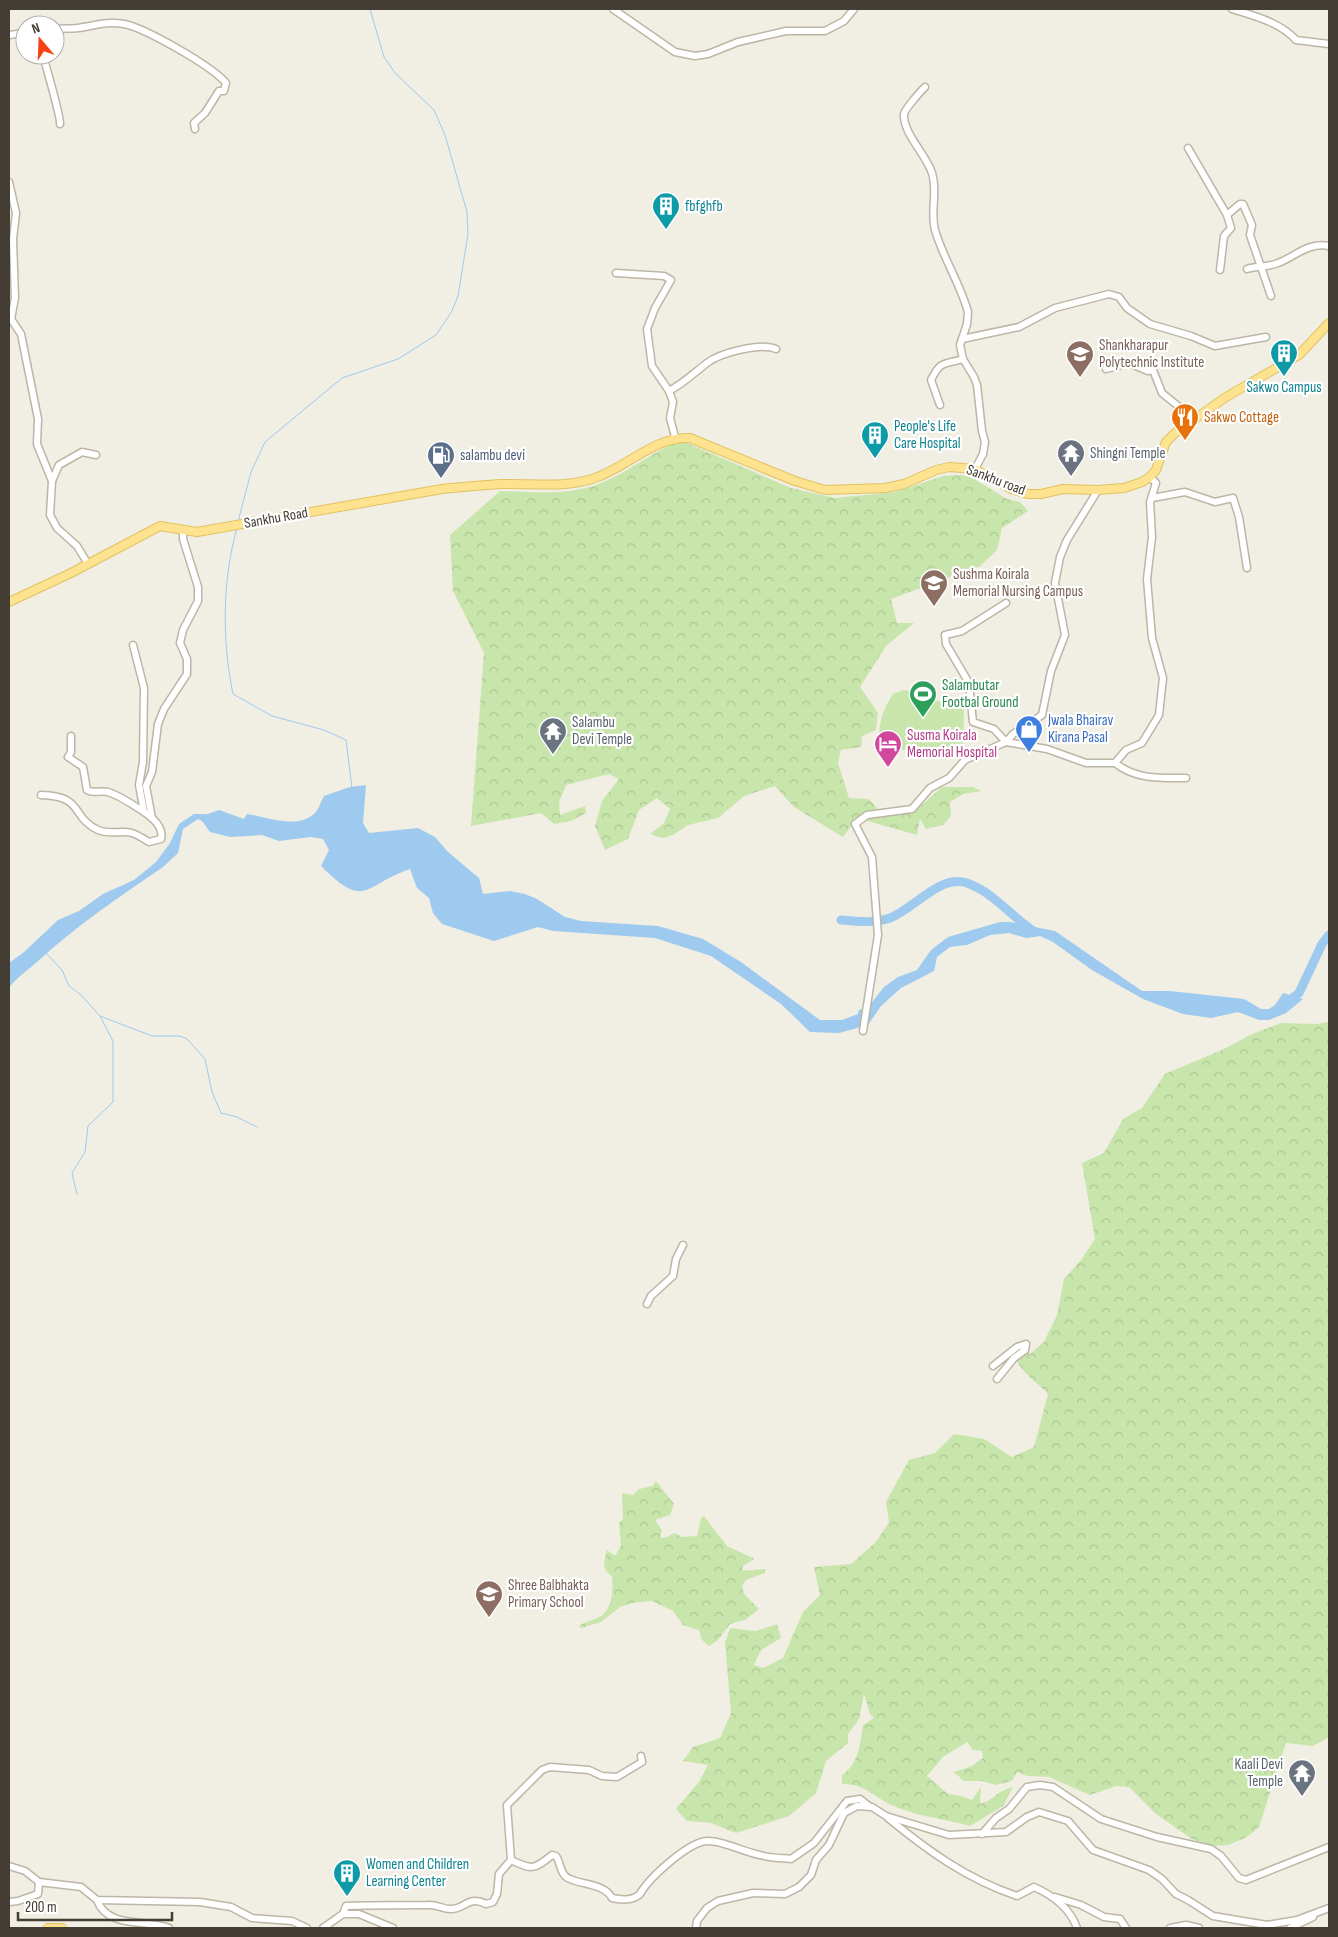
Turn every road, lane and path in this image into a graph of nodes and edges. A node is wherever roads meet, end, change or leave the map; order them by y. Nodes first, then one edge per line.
1 (613, 9) edge
2 (854, 9) edge
3 (1232, 9) edge
4 (65, 29) edge
5 (1329, 44) edge
6 (46, 65) edge
7 (924, 87) dead end
8 (60, 124) dead end
9 (195, 129) dead end
10 (1188, 148) dead end
11 (9, 182) edge
12 (1227, 215) junction
13 (1329, 246) edge
14 (1260, 266) junction
15 (1247, 269) dead end
16 (1220, 270) dead end
17 (616, 274) dead end
18 (1271, 296) dead end
19 (1329, 323) edge
20 (1266, 337) dead end
21 (962, 339) junction
22 (776, 349) dead end
23 (963, 359) junction
24 (1106, 369) dead end
25 (669, 391) junction
26 (940, 405) dead end
27 (1189, 424) junction
28 (675, 437) junction
29 (96, 455) dead end
30 (975, 469) junction
31 (1150, 476) junction
32 (52, 481) junction
33 (1098, 490) junction
34 (1152, 498) junction
35 (183, 530) junction
36 (88, 564) junction
37 (1247, 568) dead end
38 (9, 602) edge
39 (1006, 604) dead end
40 (134, 645) dead end
41 (72, 736) dead end
42 (1006, 742) junction
43 (1115, 763) junction
44 (1186, 778) dead end
45 (41, 795) dead end
46 (144, 812) junction
47 (152, 818) junction
48 (862, 1031) dead end
49 (683, 1245) dead end
50 (647, 1304) dead end
51 (993, 1366) dead end
52 (997, 1379) dead end
53 (641, 1756) dead end
54 (872, 1808) junction
55 (886, 1816) junction
56 (982, 1834) junction
57 (1329, 1847) edge
58 (511, 1860) junction
59 (9, 1866) edge
60 (39, 1882) junction
61 (1054, 1896) junction
62 (97, 1900) junction
63 (9, 1902) edge
64 (1327, 1908) edge
65 (343, 1914) junction
66 (48, 1928) edge
67 (62, 1928) edge
68 (170, 1928) edge
69 (307, 1928) edge
70 (323, 1928) edge
71 (393, 1928) edge
72 (696, 1928) edge
73 (1076, 1928) edge
74 (1126, 1928) edge
75 (1170, 1928) edge
76 (1199, 1928) edge
77 (1290, 1928) edge

1 - 2 street
3 - 5 street
4 - 9 street
6 - 8 street
7 - 21 street
10 - 12 street
11 - 32 street
12 - 14 street
12 - 16 street
13 - 14 street
14 - 15 street
14 - 18 street
17 - 25 street
19 - 27 main road
20 - 21 street
21 - 23 street
22 - 25 street
23 - 26 street
23 - 30 street
24 - 27 street
25 - 28 street
27 - 31 main road
28 - 30 main road, Sankhu road
28 - 35 main road, Sankhu Road
29 - 32 street
30 - 33 main road, Sankhu road
31 - 33 main road, Sankhu road
31 - 34 street
32 - 36 street
33 - 42 street
34 - 37 street
34 - 43 street
35 - 36 main road, Sankhu Road
35 - 47 street
36 - 38 main road, Sankhu Road
39 - 42 street
40 - 46 street
41 - 46 street
42 - 43 street
42 - 48 street
43 - 44 street
45 - 47 street
46 - 47 street
49 - 50 street
51 - 52 street
53 - 58 street
54 - 55 street
54 - 58 street
54 - 72 street
55 - 56 street
55 - 61 street
56 - 57 street
56 - 64 street
58 - 65 street
59 - 60 street
60 - 62 street
60 - 63 street
61 - 73 street
61 - 74 street
62 - 68 street
62 - 69 street
64 - 77 street
65 - 70 street
65 - 71 street
66 - 67 main road
75 - 76 street

